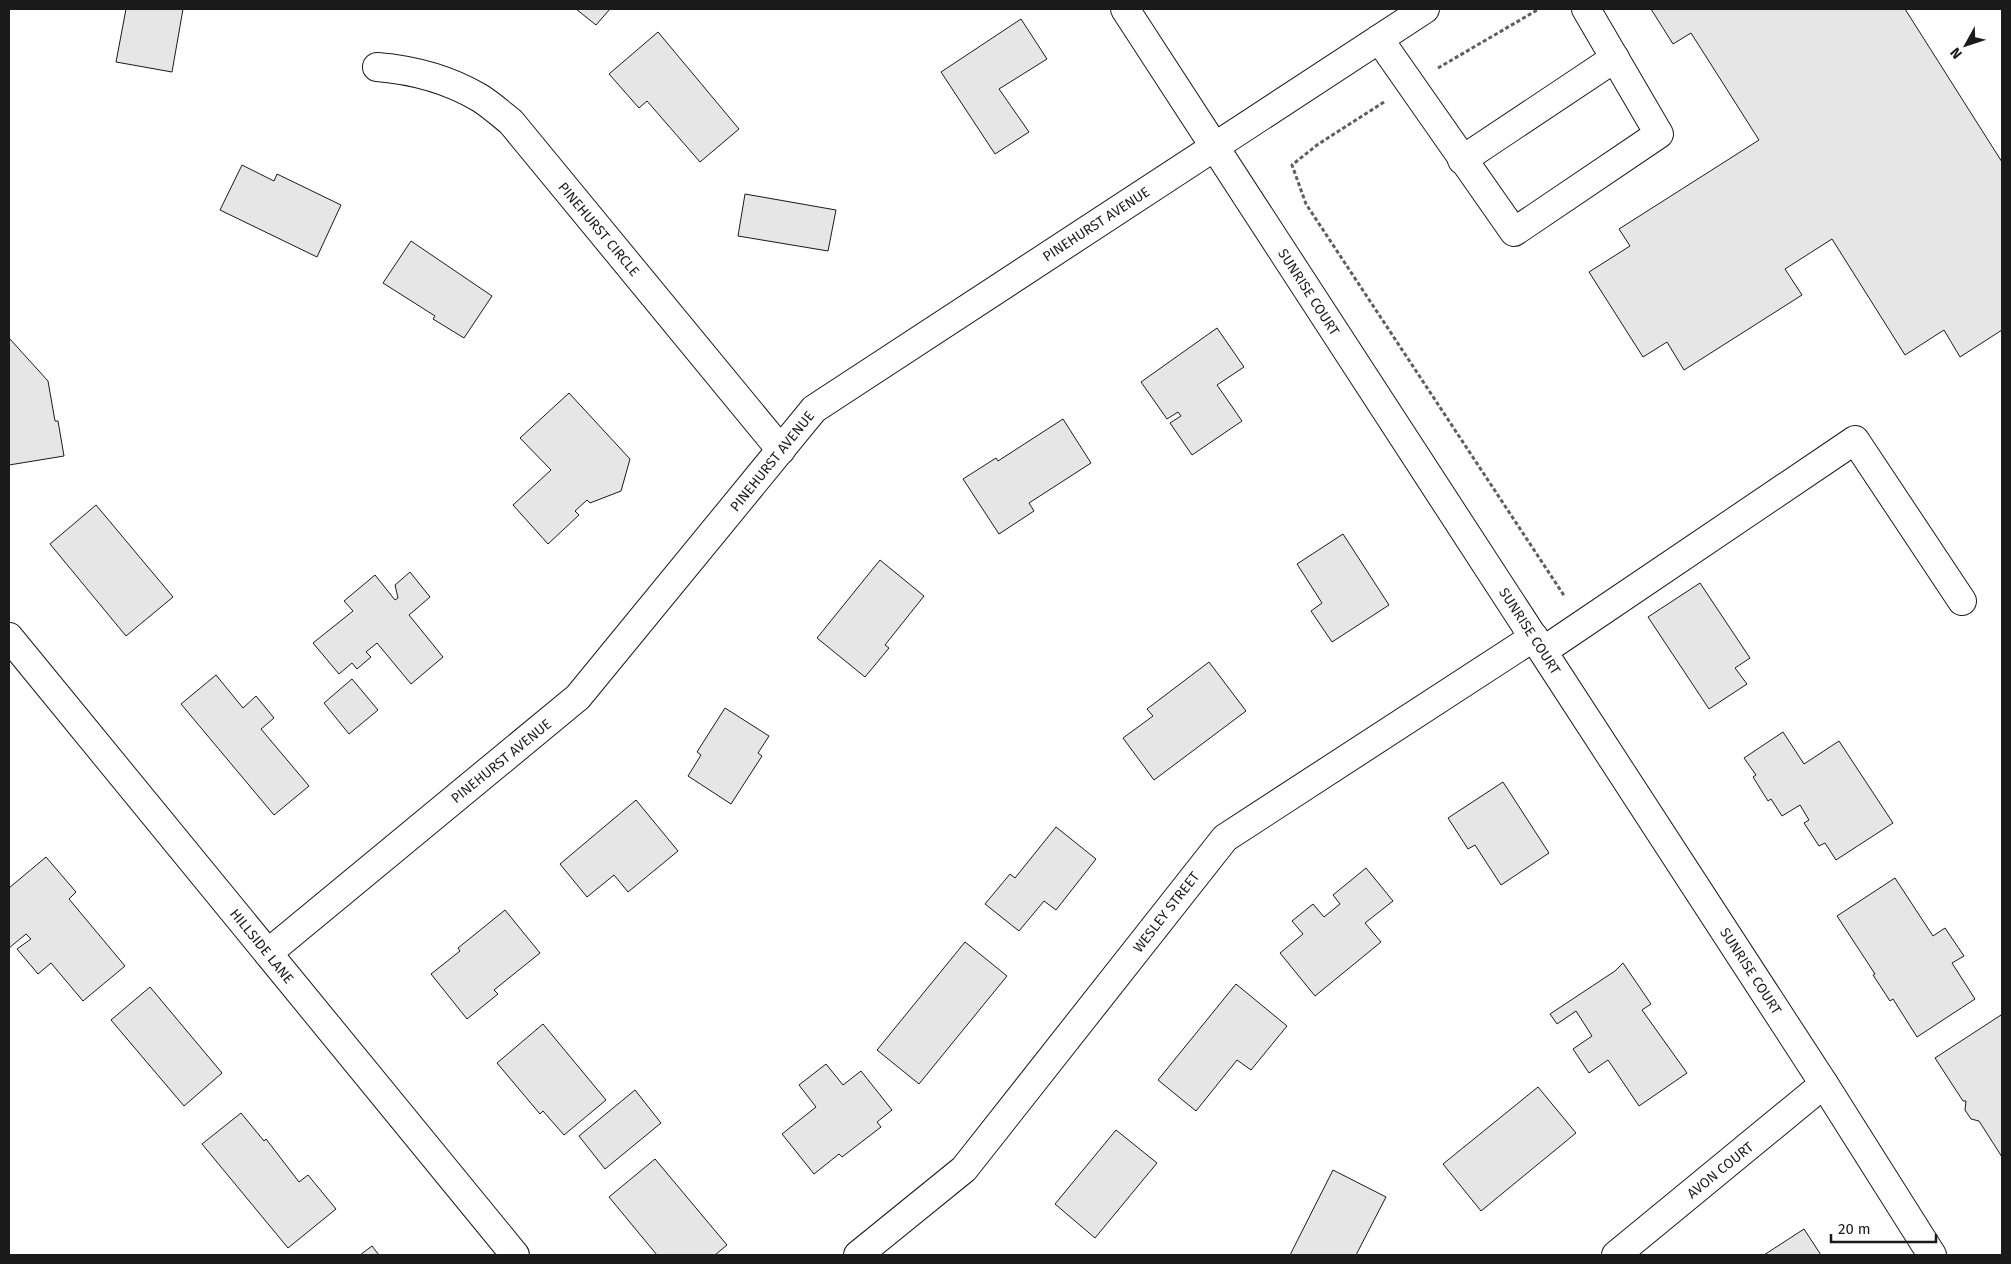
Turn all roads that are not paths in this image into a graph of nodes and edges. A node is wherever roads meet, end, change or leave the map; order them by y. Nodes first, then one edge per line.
1 (1125, 9) edge
2 (1425, 9) edge
3 (1586, 9) edge
4 (1379, 39) junction
5 (1615, 58) junction
6 (377, 67) dead end
7 (1215, 146) junction
8 (1462, 160) junction
9 (781, 450) junction
10 (1962, 601) dead end
11 (9, 637) edge
12 (1539, 644) junction
13 (268, 953) junction
14 (1824, 1084) junction
15 (515, 1255) edge
16 (858, 1255) edge
17 (1616, 1255) edge
18 (1932, 1255) edge

1 - 7 street, SUNRISE COURT
2 - 4 street, PINEHURST AVENUE
3 - 5 street
4 - 7 street, PINEHURST AVENUE
4 - 8 street
5 - 8 street
5 - 8 street
6 - 9 street, PINEHURST CIRCLE
7 - 9 street, PINEHURST AVENUE
7 - 12 street, SUNRISE COURT
9 - 13 street, PINEHURST AVENUE
10 - 12 street, WESLEY STREET
11 - 13 street, HILLSIDE LANE
12 - 14 street, SUNRISE COURT
12 - 16 street, WESLEY STREET
13 - 15 street, HILLSIDE LANE
14 - 17 street, AVON COURT
14 - 18 street, SUNRISE COURT

